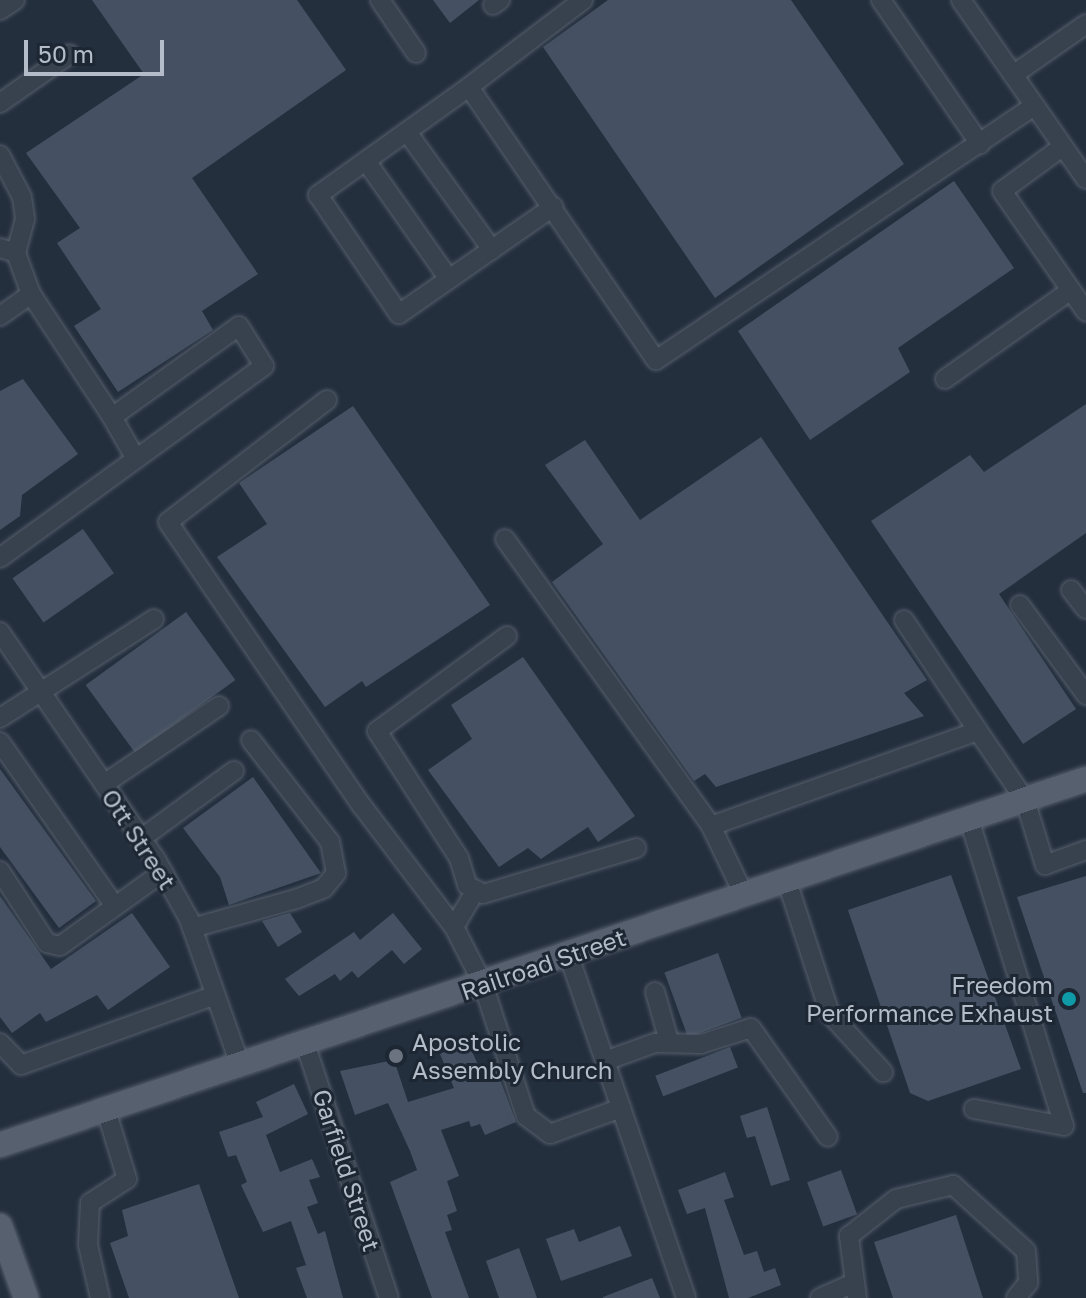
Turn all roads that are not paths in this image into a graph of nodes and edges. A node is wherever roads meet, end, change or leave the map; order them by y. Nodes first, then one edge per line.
1 (15, 0) edge
2 (380, 0) edge
3 (583, 0) edge
4 (961, 0) edge
5 (883, 1) edge
6 (0, 10) edge
7 (1086, 24) edge
8 (416, 53) dead end
9 (70, 54) dead end
10 (1013, 75) junction
11 (469, 87) junction
12 (0, 103) edge
13 (1034, 106) junction
14 (407, 132) junction
15 (980, 144) junction
16 (1062, 147) junction
17 (0, 155) edge
18 (366, 161) junction
19 (1086, 179) edge
20 (553, 207) junction
21 (8, 250) edge
22 (492, 250) junction
23 (449, 279) junction
24 (1071, 290) junction
25 (31, 294) junction
26 (1086, 312) edge
27 (0, 316) edge
28 (945, 379) dead end
29 (327, 400) dead end
30 (112, 417) junction
31 (136, 459) junction
32 (505, 539) dead end
33 (0, 558) edge
34 (1071, 590) dead end
35 (1020, 605) dead end
36 (1086, 609) edge
37 (154, 619) dead end
38 (904, 620) dead end
39 (0, 632) edge
40 (507, 636) dead end
41 (40, 691) junction
42 (1086, 695) edge
43 (219, 706) dead end
44 (0, 718) edge
45 (978, 731) junction
46 (251, 740) dead end
47 (0, 742) edge
48 (234, 771) dead end
49 (1086, 779) edge
50 (104, 784) junction
51 (1025, 800) junction
52 (969, 819) junction
53 (711, 826) junction
54 (142, 838) junction
55 (636, 848) dead end
56 (1086, 850) edge
57 (0, 871) edge
58 (163, 872) junction
59 (787, 881) junction
60 (476, 890) junction
61 (744, 895) junction
62 (115, 906) junction
63 (454, 927) junction
64 (192, 928) junction
65 (569, 956) junction
66 (483, 984) junction
67 (655, 992) dead end
68 (215, 995) junction
69 (669, 1041) junction
70 (0, 1043) edge
71 (305, 1043) junction
72 (605, 1061) junction
73 (240, 1065) junction
74 (883, 1072) dead end
75 (621, 1108) junction
76 (974, 1109) dead end
77 (106, 1110) junction
78 (828, 1137) dead end
79 (0, 1145) edge
80 (0, 1226) edge
81 (855, 1291) edge
82 (26, 1298) edge
83 (100, 1298) edge
84 (389, 1298) edge
85 (686, 1298) edge
86 (820, 1298) edge
87 (1016, 1298) edge

1 - 6 street
2 - 8 street
3 - 11 street
4 - 10 street
5 - 15 street
7 - 10 street
9 - 12 street
10 - 13 street
11 - 14 street
11 - 20 street
13 - 15 street
13 - 16 street
14 - 18 street
14 - 22 street
15 - 20 street
16 - 19 street
16 - 24 street
17 - 21 street
18 - 23 street
18 - 23 street
20 - 22 street
21 - 25 street
22 - 23 street
24 - 26 street
24 - 28 street
25 - 27 street
25 - 30 street
29 - 63 street
30 - 31 street
30 - 31 street
31 - 33 street
32 - 53 street
34 - 36 street
35 - 42 street
37 - 41 street
38 - 45 street
39 - 41 street, Ott Street
40 - 60 street
41 - 44 street
41 - 50 street, Ott Street
43 - 50 street
45 - 51 street
45 - 53 street
46 - 64 street
47 - 62 street
48 - 54 street
49 - 51 main road, Railroad Street
50 - 54 street, Ott Street
51 - 52 main road, Railroad Street
51 - 56 street
52 - 59 main road, Railroad Street
52 - 76 street
53 - 61 street
54 - 58 street, Ott Street
55 - 60 street
57 - 62 street
58 - 62 street
58 - 64 street, Ott Street
59 - 61 main road, Railroad Street
59 - 74 street
60 - 63 street
61 - 65 main road, Railroad Street
63 - 66 street
64 - 68 street, Ott Street
65 - 66 main road, Railroad Street
65 - 72 street
66 - 71 main road, Railroad Street
66 - 75 street
67 - 69 street
68 - 70 street
68 - 73 street, Ott Street
69 - 72 street
69 - 78 street
71 - 73 main road, Railroad Street
71 - 84 street, Garfield Street
72 - 75 street
73 - 77 main road, Railroad Street
75 - 85 street
77 - 79 main road, Railroad Street
77 - 83 street
80 - 82 main road
81 - 86 street
81 - 87 street

